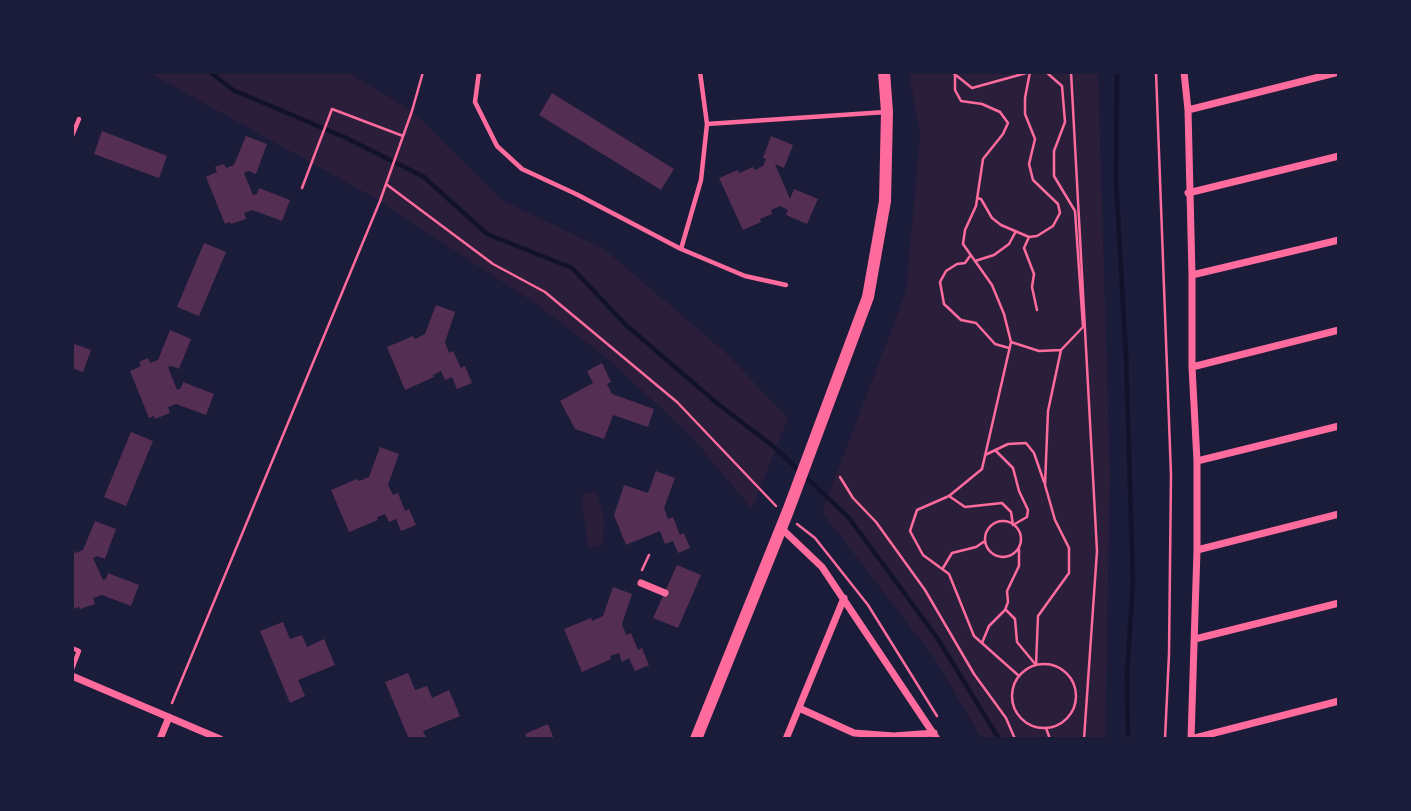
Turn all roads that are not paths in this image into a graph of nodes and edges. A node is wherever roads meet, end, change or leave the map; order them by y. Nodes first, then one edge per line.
1 (479, 72) edge
2 (700, 72) edge
3 (884, 72) edge
4 (1184, 72) edge
5 (1339, 72) edge
6 (1188, 110) junction
7 (887, 111) junction
8 (79, 119) dead end
9 (707, 124) junction
10 (72, 135) edge
11 (1339, 156) edge
12 (1188, 193) junction
13 (1339, 240) edge
14 (681, 249) junction
15 (1192, 275) junction
16 (786, 285) dead end
17 (1339, 330) edge
18 (1192, 367) junction
19 (1339, 426) edge
20 (1197, 460) junction
21 (1339, 514) edge
22 (785, 518) junction
23 (1197, 550) junction
24 (641, 583) dead end
25 (665, 593) dead end
26 (844, 598) junction
27 (1339, 603) edge
28 (1195, 639) junction
29 (72, 648) edge
30 (72, 669) edge
31 (72, 676) edge
32 (1339, 701) edge
33 (799, 708) junction
34 (169, 717) junction
35 (936, 736) edge
36 (160, 739) edge
37 (220, 739) edge
38 (696, 739) edge
39 (786, 739) edge
40 (1191, 739) edge

1 - 14 lane
2 - 9 lane
3 - 7 street
4 - 6 street
5 - 6 street
6 - 12 street
7 - 9 lane
7 - 22 street
8 - 10 lane
9 - 14 lane
11 - 12 street
12 - 15 street
13 - 15 street
14 - 16 lane
15 - 18 street
17 - 18 street
18 - 20 street
19 - 20 street
20 - 23 street
21 - 23 street
22 - 26 street
22 - 38 street
23 - 28 street
24 - 25 street
26 - 33 street
26 - 35 street
27 - 28 street
28 - 40 street
29 - 30 lane
31 - 34 street
32 - 40 street
33 - 35 street
33 - 39 street
34 - 36 street
34 - 37 street

